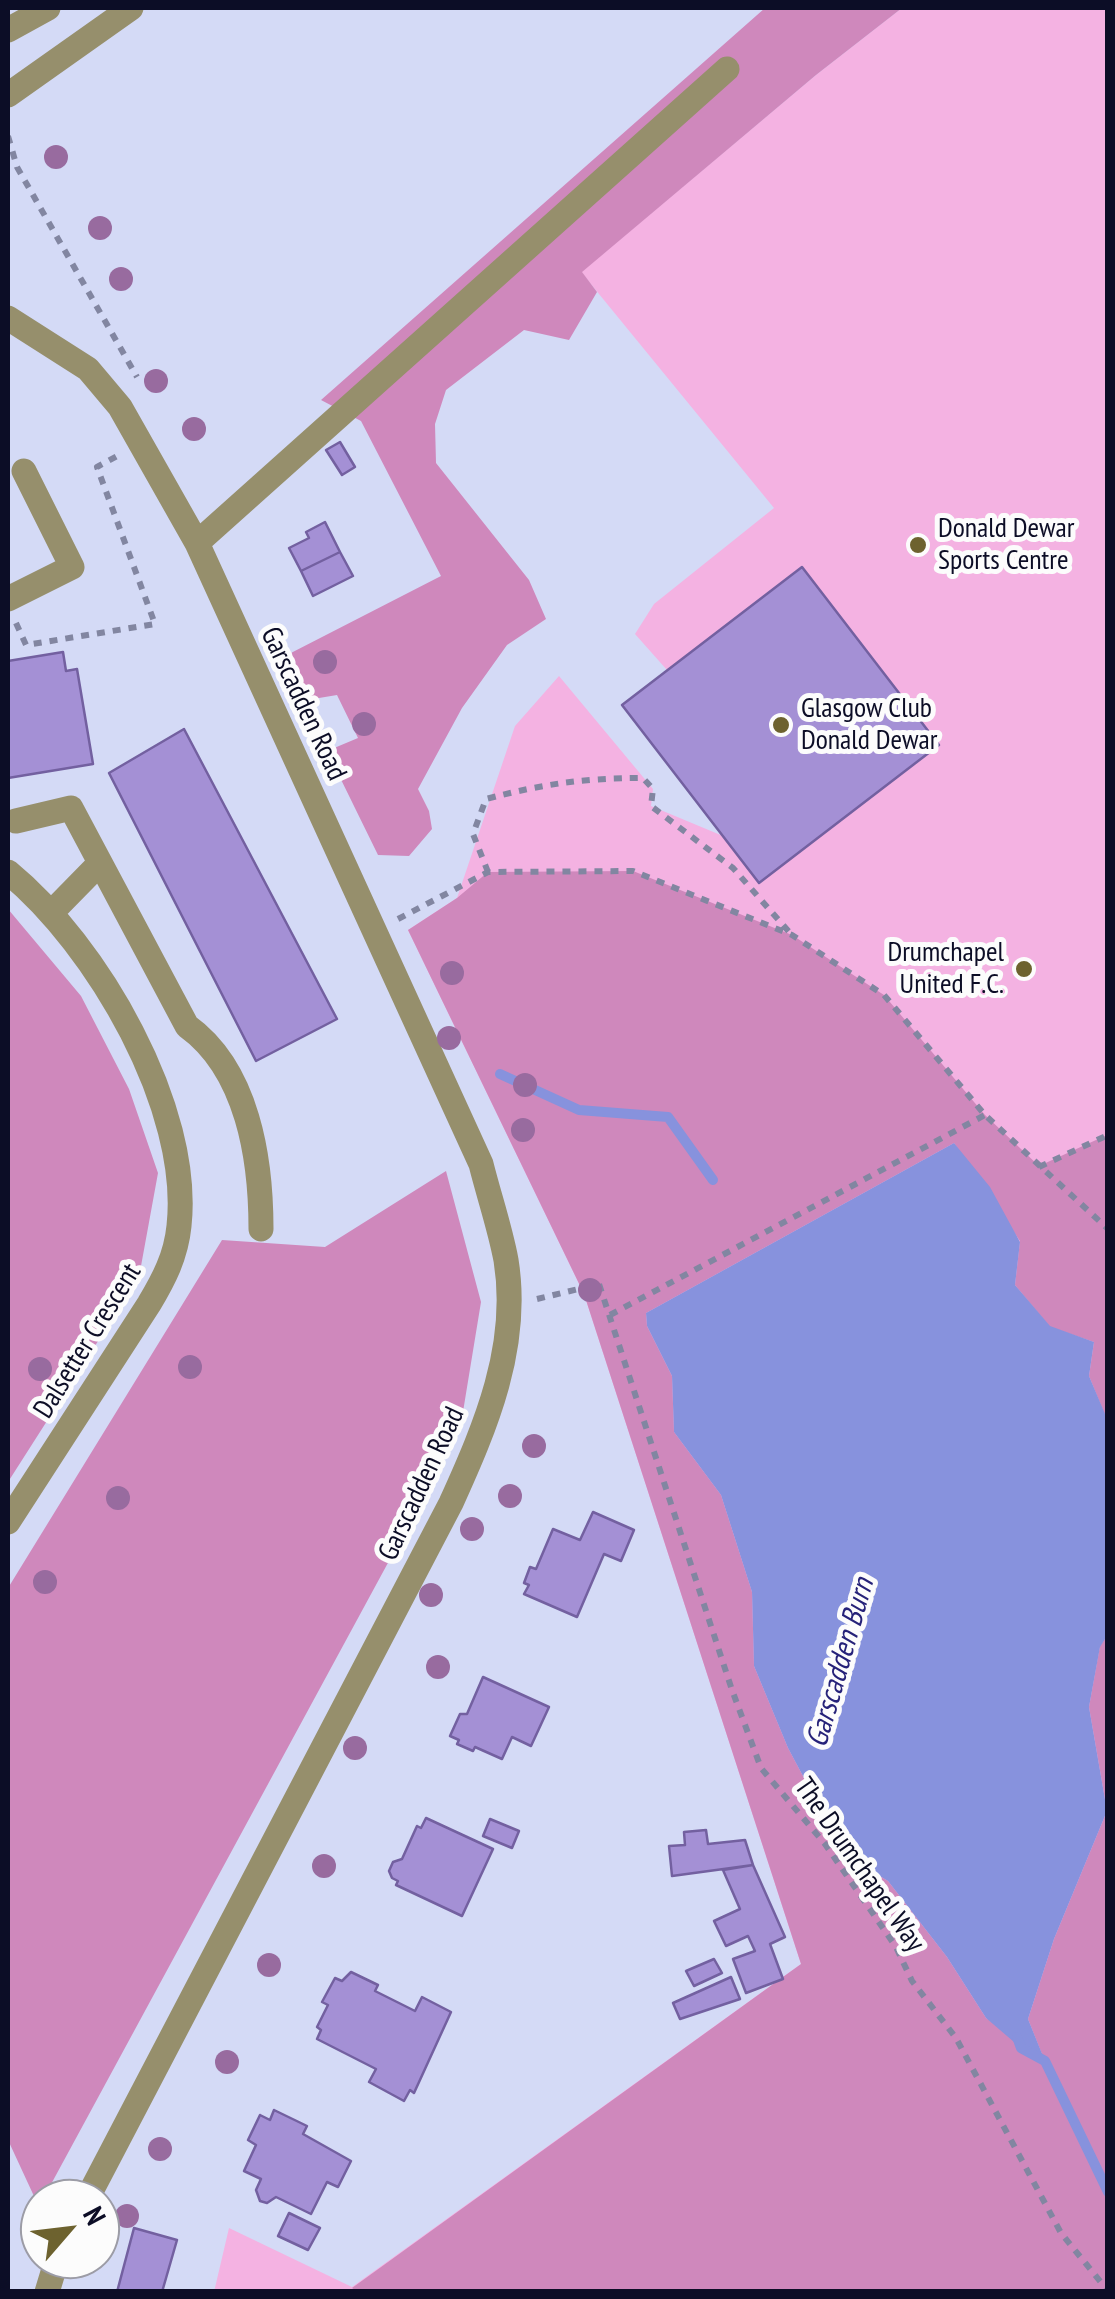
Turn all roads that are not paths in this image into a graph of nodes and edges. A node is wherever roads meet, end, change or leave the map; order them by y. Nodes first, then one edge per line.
1 (48, 8) edge
2 (131, 8) edge
3 (8, 30) edge
4 (727, 69) dead end
5 (8, 95) edge
6 (8, 318) edge
7 (20, 337) edge
8 (24, 471) dead end
9 (197, 543) junction
10 (8, 599) edge
11 (16, 821) dead end
12 (100, 863) junction
13 (8, 872) edge
14 (51, 913) junction
15 (262, 1229) dead end
16 (8, 1522) edge
17 (98, 2179) edge

1 - 3 street
2 - 5 street
4 - 9 street
6 - 7 street, Garscadden Road
7 - 9 street, Garscadden Road
8 - 10 street
9 - 17 street, Garscadden Road
11 - 12 street
12 - 14 street
12 - 15 street
13 - 14 street, Dalsetter Crescent
14 - 16 street, Dalsetter Crescent

